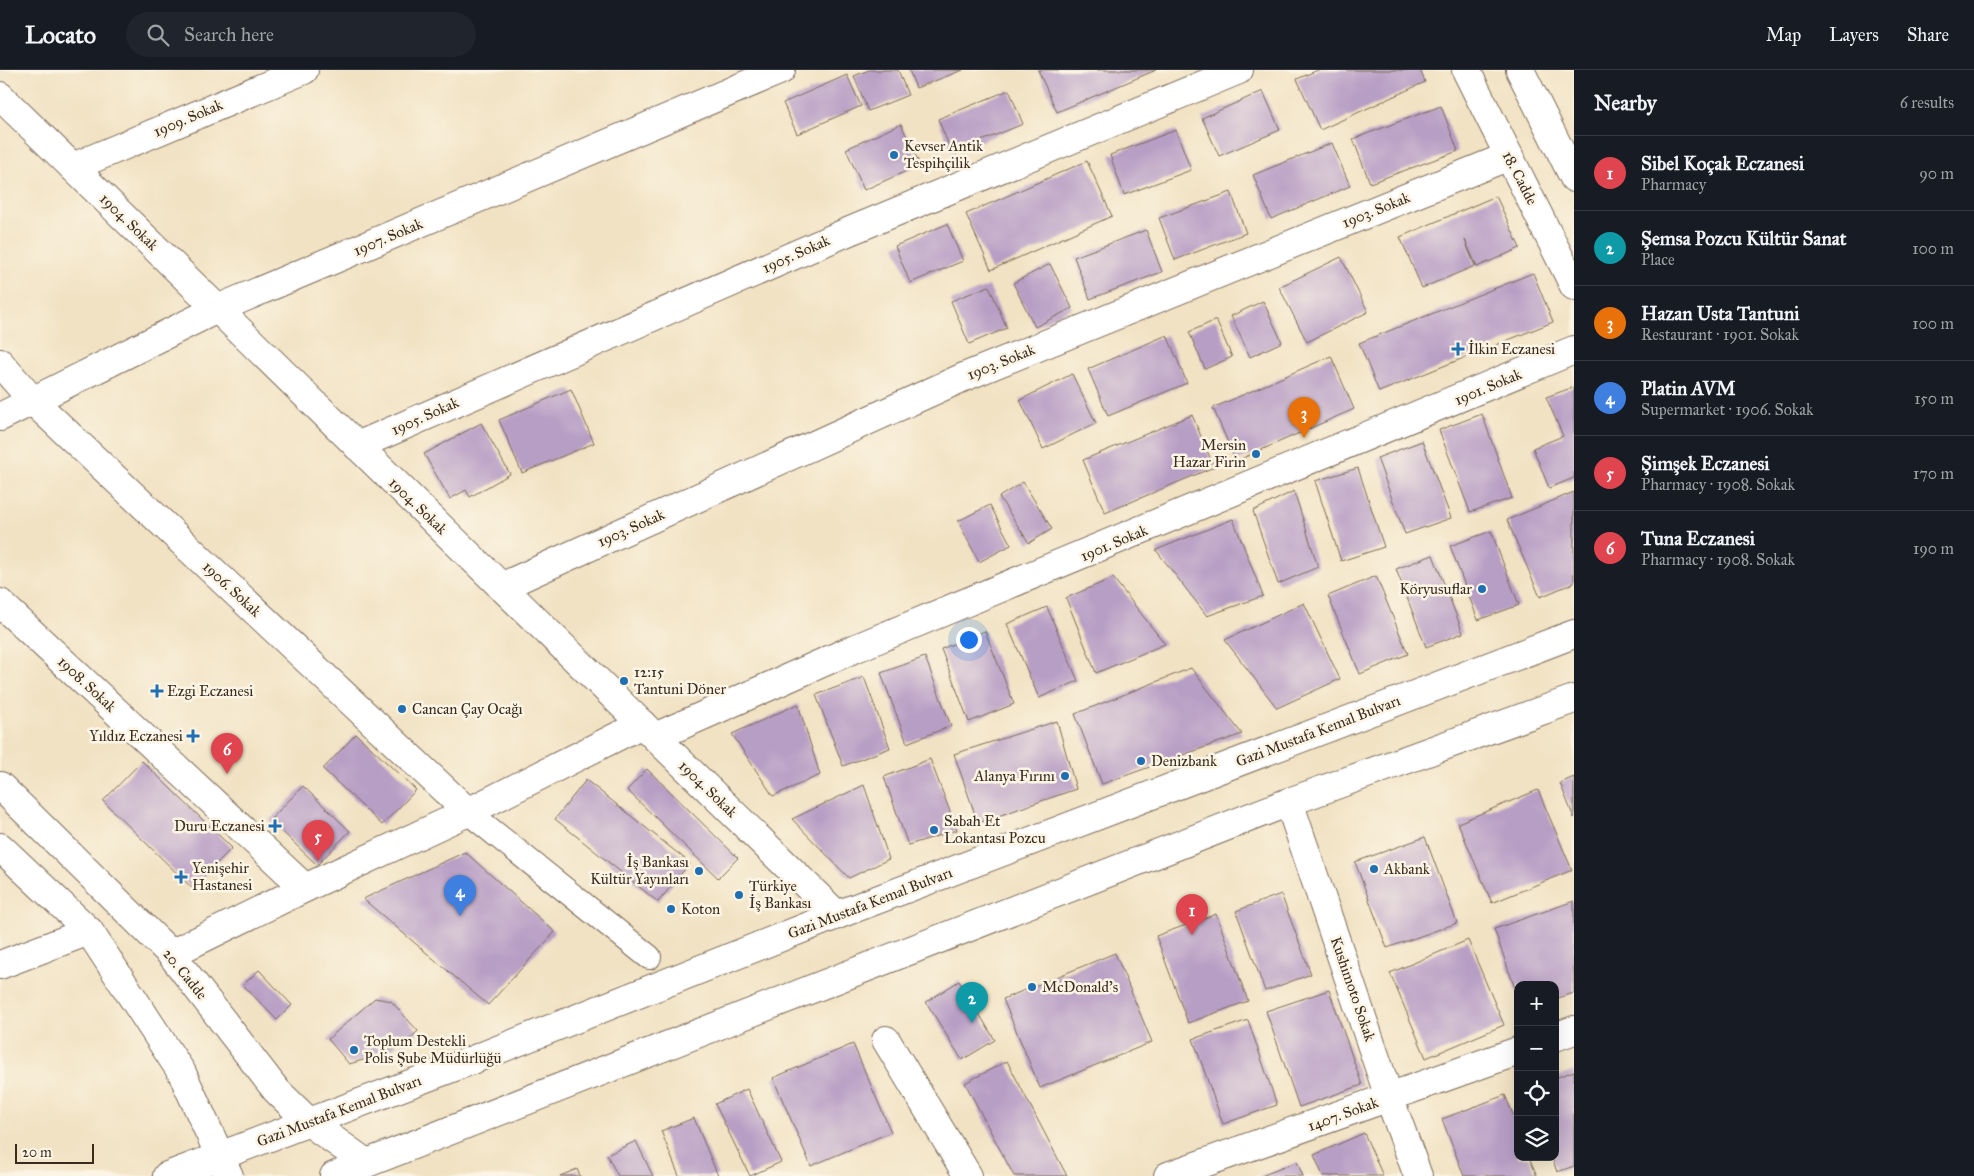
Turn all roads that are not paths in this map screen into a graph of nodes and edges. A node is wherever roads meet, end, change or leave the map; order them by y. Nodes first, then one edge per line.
1 (304, 70) edge
2 (781, 70) edge
3 (1239, 70) edge
4 (1466, 70) edge
5 (1520, 70) edge
6 (0, 96) edge
7 (1508, 156) junction
8 (72, 167) junction
9 (1574, 178) edge
10 (1574, 286) edge
11 (217, 309) junction
12 (1574, 350) edge
13 (0, 363) edge
14 (33, 401) junction
15 (0, 417) edge
16 (357, 446) junction
17 (501, 587) junction
18 (0, 603) edge
19 (1574, 634) edge
20 (1574, 699) edge
21 (648, 731) junction
22 (0, 786) edge
23 (1289, 802) junction
24 (468, 812) junction
25 (0, 848) edge
26 (305, 888) junction
27 (836, 915) junction
28 (89, 931) junction
29 (170, 954) junction
30 (649, 957) dead end
31 (5, 959) edge
32 (1574, 1030) edge
33 (1559, 1036) edge
34 (886, 1040) dead end
35 (1514, 1052) edge
36 (1389, 1097) junction
37 (310, 1123) junction
38 (225, 1165) edge
39 (369, 1169) edge
40 (167, 1176) edge
41 (334, 1176) edge
42 (968, 1176) edge
43 (1168, 1176) edge
44 (1418, 1176) edge

1 - 8 main road, 1909. Sokak
2 - 11 main road, 1907. Sokak
3 - 16 main road, 1905. Sokak
4 - 7 main road, 18. Cadde
5 - 9 main road
6 - 8 main road, 1904. Sokak
7 - 10 main road, 18. Cadde
7 - 17 main road, 1903. Sokak
8 - 11 main road, 1904. Sokak
11 - 14 main road, 1907. Sokak
11 - 16 main road, 1904. Sokak
12 - 21 main road, 1901. Sokak
13 - 14 main road, 1906. Sokak
14 - 15 main road, 1907. Sokak
14 - 24 main road, 1906. Sokak
16 - 17 main road, 1904. Sokak
17 - 21 main road, 1904. Sokak
18 - 26 main road, 1908. Sokak
19 - 27 main road, Gazi Mustafa Kemal Bulvarı
20 - 23 main road
21 - 24 main road, 1901. Sokak
21 - 27 main road, 1904. Sokak
22 - 29 main road, 20. Cadde
23 - 36 main road, Kushimoto Sokak
23 - 39 main road
24 - 26 main road, 1901. Sokak
24 - 30 street
25 - 28 main road
26 - 29 main road, 1901. Sokak
27 - 37 main road, Gazi Mustafa Kemal Bulvarı
28 - 31 main road
28 - 38 main road
29 - 37 main road, 20. Cadde
32 - 33 main road
34 - 42 main road
35 - 36 main road, 1407. Sokak
36 - 43 main road, 1407. Sokak
36 - 44 main road, Kushimoto Sokak
37 - 38 main road, Gazi Mustafa Kemal Bulvarı
37 - 39 main road, 20. Cadde
38 - 40 main road, Gazi Mustafa Kemal Bulvarı
39 - 41 main road

